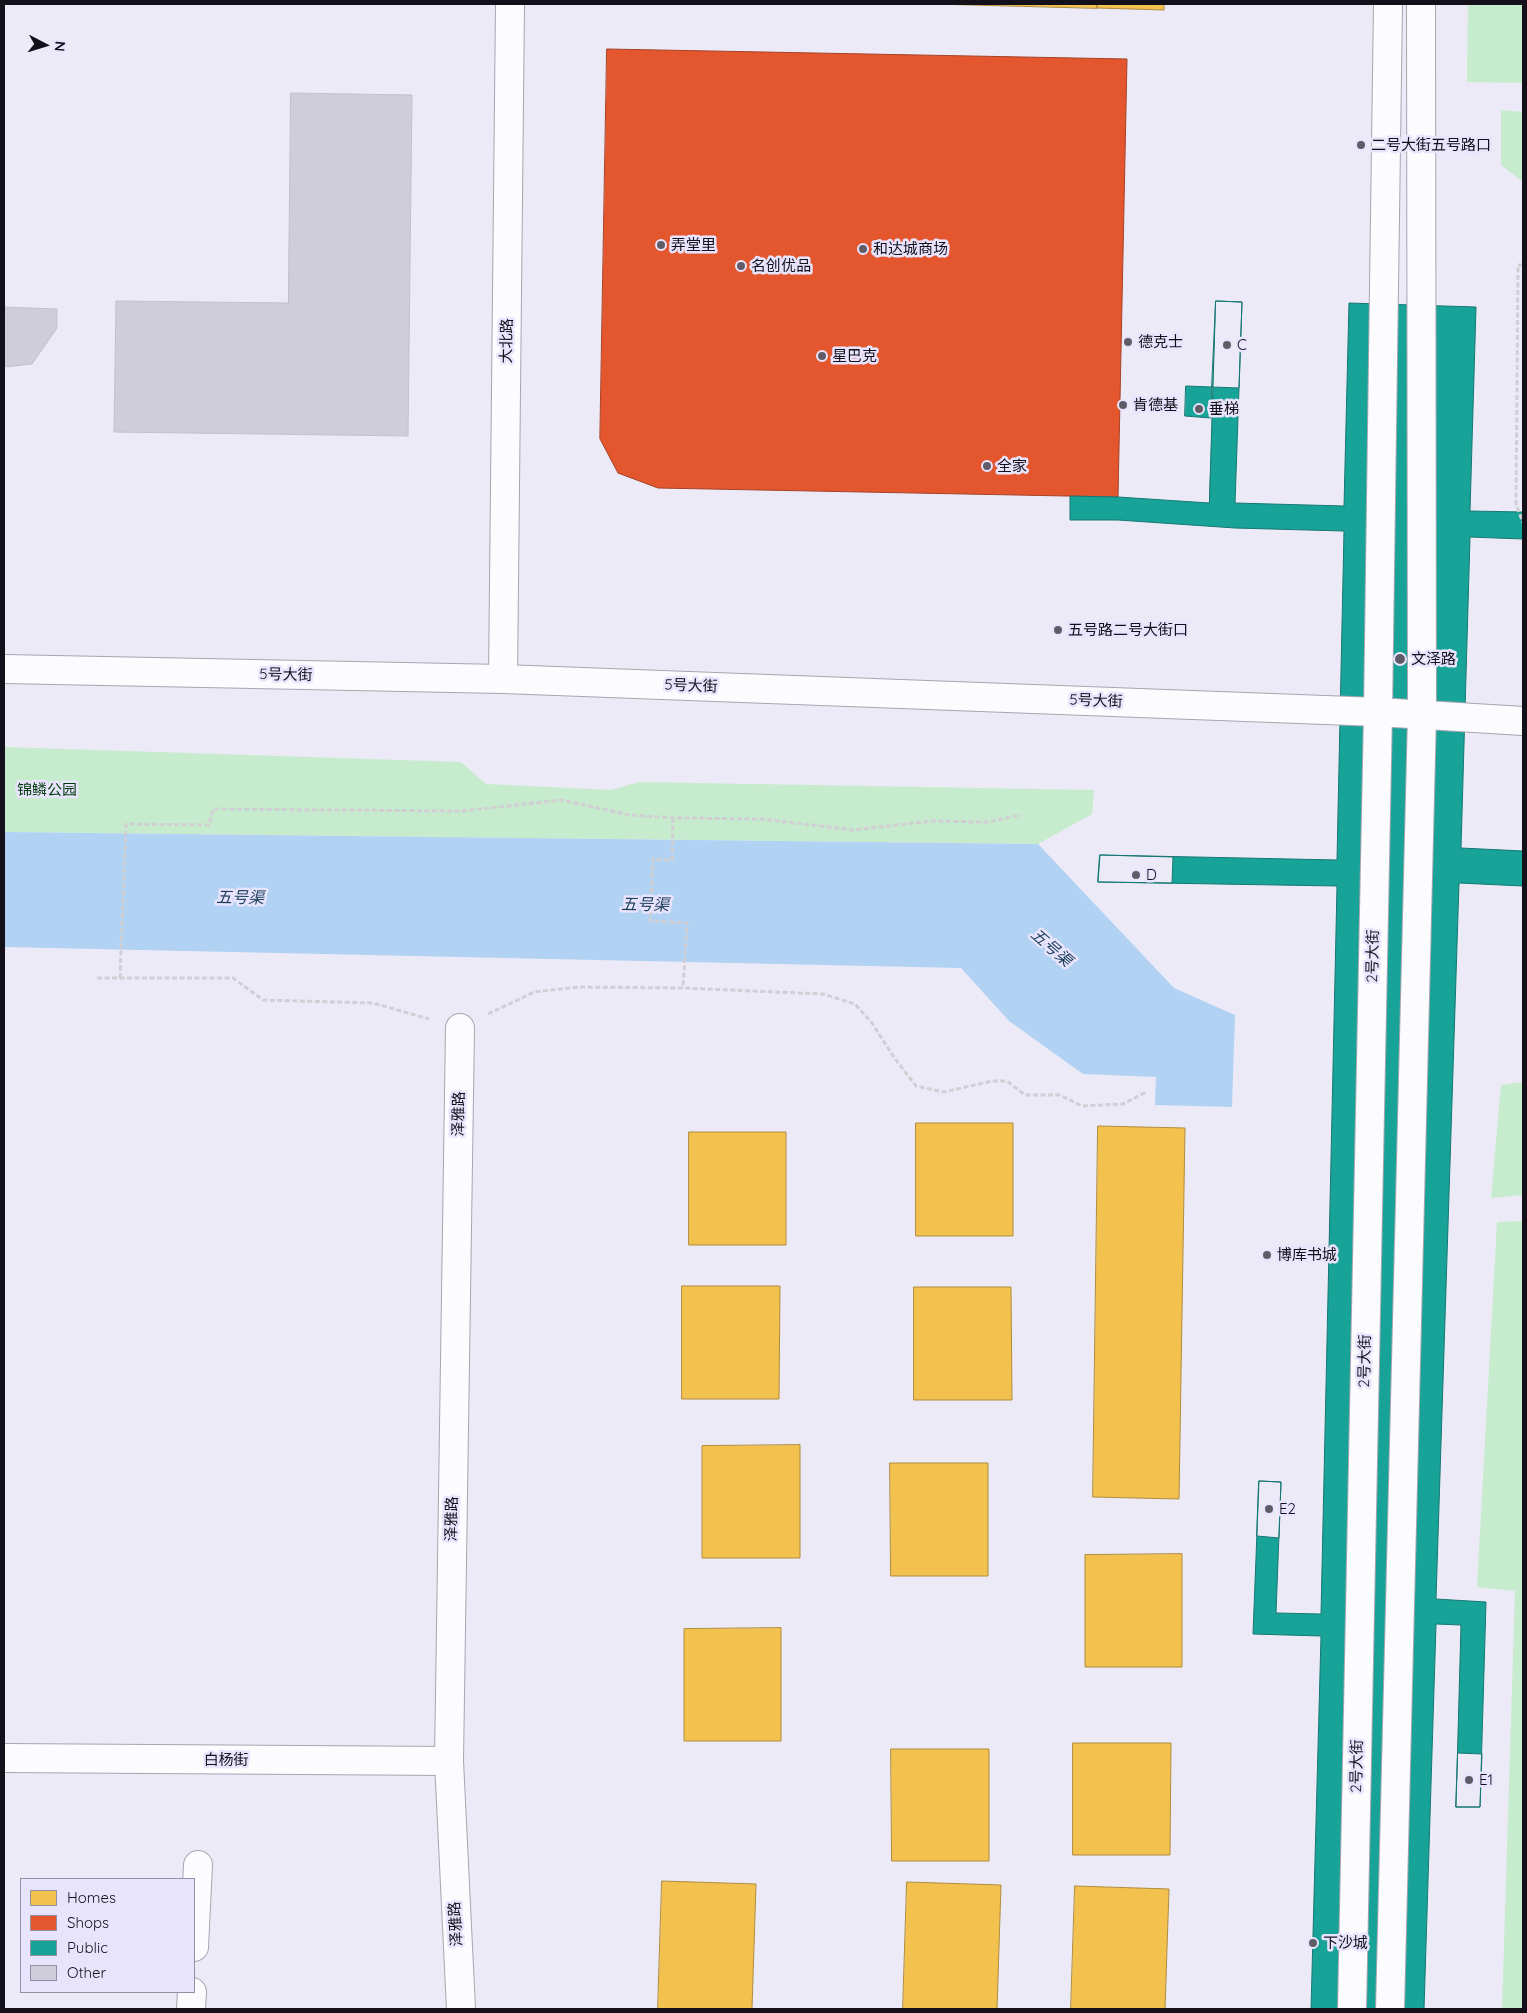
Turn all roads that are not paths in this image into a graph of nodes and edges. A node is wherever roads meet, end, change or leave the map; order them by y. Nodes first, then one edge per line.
1 (510, 4) edge
2 (1388, 4) edge
3 (1421, 4) edge
4 (4, 669) edge
5 (503, 679) junction
6 (1378, 712) junction
7 (1422, 715) junction
8 (1523, 721) edge
9 (460, 1028) road end
10 (4, 1758) edge
11 (449, 1762) junction
12 (198, 1864) dead end
13 (195, 1927) edge
14 (192, 1993) edge
15 (191, 2009) edge
16 (460, 2009) edge
17 (1352, 2009) edge
18 (1390, 2009) edge

1 - 5 main road, 大北路
2 - 6 main road, 2号大街
3 - 7 main road
4 - 5 main road, 5号大街
5 - 6 main road, 5号大街
6 - 7 main road
6 - 17 main road, 2号大街
7 - 8 main road
7 - 18 main road
9 - 11 main road, 泽雅路
10 - 11 main road, 白杨街
11 - 16 main road, 泽雅路
12 - 13 main road
14 - 15 main road

